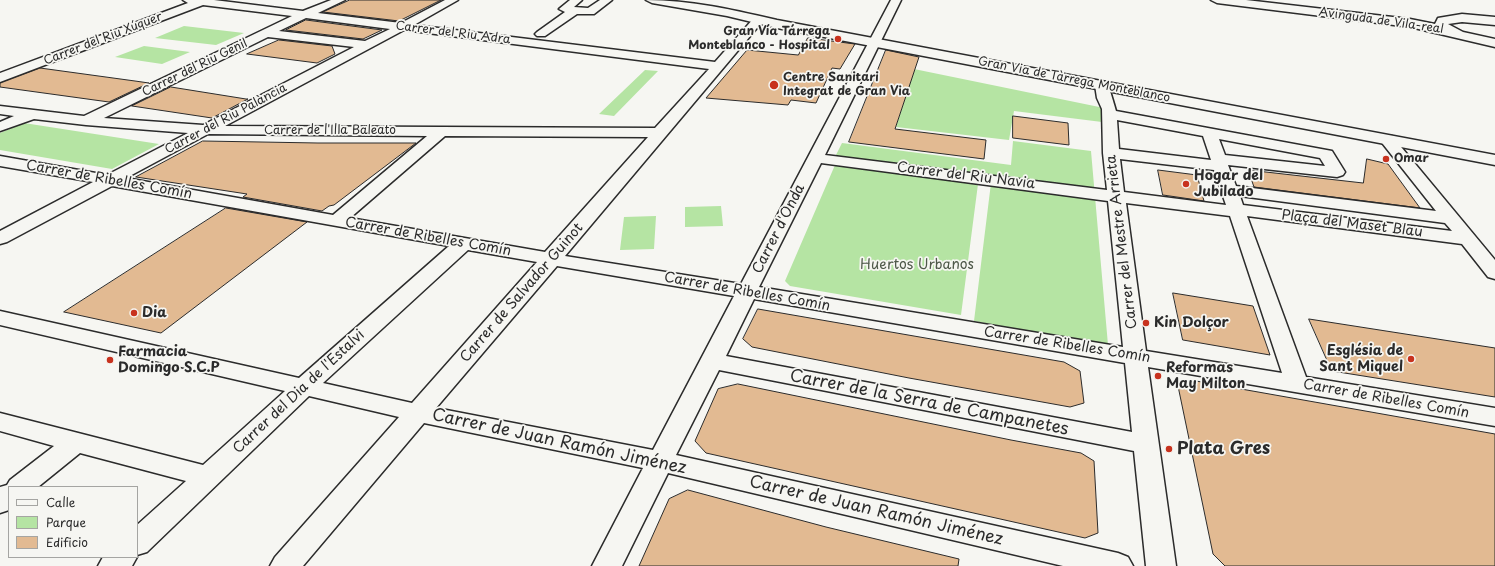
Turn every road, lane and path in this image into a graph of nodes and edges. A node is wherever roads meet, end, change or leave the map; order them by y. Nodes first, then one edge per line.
1 (188, 0) edge
2 (340, 0) edge
3 (452, 0) edge
4 (607, 0) edge
5 (652, 0) edge
6 (896, 0) edge
7 (1217, 0) edge
8 (1250, 0) edge
9 (204, 1) edge
10 (576, 5) edge
11 (305, 14) junction
12 (752, 14) junction
13 (1442, 21) junction
14 (1495, 21) edge
15 (402, 26) junction
16 (1450, 31) junction
17 (266, 33) junction
18 (541, 34) dead end
19 (874, 42) junction
20 (1495, 43) edge
21 (366, 45) junction
22 (718, 66) junction
23 (0, 78) edge
24 (1102, 85) junction
25 (0, 110) edge
26 (32, 114) junction
27 (1109, 114) junction
28 (86, 121) junction
29 (0, 127) edge
30 (204, 130) junction
31 (442, 131) junction
32 (660, 132) junction
33 (1209, 132) junction
34 (1387, 139) junction
35 (1111, 154) junction
36 (815, 158) junction
37 (1495, 160) edge
38 (0, 161) edge
39 (1220, 162) junction
40 (109, 181) junction
41 (1230, 190) junction
42 (1116, 195) junction
43 (1237, 211) junction
44 (1451, 218) junction
45 (336, 221) junction
46 (0, 238) edge
47 (1468, 239) junction
48 (464, 244) junction
49 (551, 259) junction
50 (1495, 273) edge
51 (747, 292) junction
52 (0, 318) edge
53 (1135, 357) junction
54 (712, 361) junction
55 (1297, 384) junction
56 (304, 387) junction
57 (418, 413) junction
58 (1495, 417) edge
59 (0, 422) edge
60 (76, 442) junction
61 (1146, 444) junction
62 (660, 462) junction
63 (208, 477) junction
64 (20, 486) edge
65 (8, 496) edge
66 (0, 502) edge
67 (138, 542) edge
68 (121, 558) edge
69 (113, 566) edge
70 (285, 566) edge
71 (608, 566) edge
72 (1118, 566) edge
73 (1161, 566) edge

1 - 9 street, Carrer del Riu Adra
2 - 11 street, Carrer del Riu Genil
3 - 15 street, Carrer del Riu Palància
4 - 10 street
5 - 12 street, Gran Via de Tàrrega Monteblanco
6 - 19 street, Carrer d'Onda
7 - 16 street, Avinguda de Vila-real
8 - 13 street, Avinguda de Vila-real
9 - 11 street, Carrer del Riu Adra
9 - 23 street, Carrer del Riu Xúquer
10 - 18 street
11 - 15 street, Carrer del Riu Adra
11 - 17 street, Carrer del Riu Genil
12 - 19 street, Gran Via de Tàrrega Monteblanco
12 - 22 street, Carrer de Salvador Guinot
13 - 14 street, Avinguda de Vila-real
13 - 16 street
15 - 21 street, Carrer del Riu Palància
15 - 22 street, Carrer del Riu Adra
16 - 20 street, Avinguda de Vila-real
17 - 21 street
17 - 28 street, Carrer del Riu Genil
19 - 24 street, Gran Via de Tàrrega Monteblanco
19 - 36 street, Carrer d'Onda
21 - 30 street, Carrer del Riu Palància
22 - 32 street, Carrer de Salvador Guinot
24 - 27 street, Carrer del Mestre Arrieta
24 - 34 street, Gran Via de Tàrrega Monteblanco
25 - 26 street, Carrer de l'Illa Baleato
26 - 28 street, Carrer de l'Illa Baleato
26 - 29 street
27 - 33 street
27 - 35 street, Carrer del Mestre Arrieta
28 - 30 street, Carrer de l'Illa Baleato
30 - 31 street, Carrer de l'Illa Baleato
30 - 40 street, Carrer del Riu Palància
31 - 32 street, Carrer de l'Illa Baleato
31 - 45 street
32 - 49 street, Carrer de Salvador Guinot
33 - 39 street
33 - 39 street
34 - 37 street, Gran Via de Tàrrega Monteblanco
34 - 44 street
35 - 39 street
35 - 42 street, Carrer del Mestre Arrieta
36 - 42 street, Carrer del Riu Navia
36 - 51 street, Carrer d'Onda
38 - 40 street, Carrer de Ribelles Comín
39 - 41 street
40 - 45 street, Carrer de Ribelles Comín
40 - 46 street, Carrer del Riu Palància
41 - 43 street
41 - 44 street, Plaça del Maset Blau
42 - 43 street, Plaça del Maset Blau
42 - 53 street, Carrer del Mestre Arrieta
43 - 47 street, Plaça del Maset Blau
43 - 55 street
44 - 47 street
45 - 48 street, Carrer de Ribelles Comín
47 - 50 street
48 - 49 street, Carrer de Ribelles Comín
48 - 56 street, Carrer del Dia de l'Estalvi
49 - 51 street, Carrer de Ribelles Comín
49 - 57 street, Carrer de Salvador Guinot
51 - 53 street, Carrer de Ribelles Comín
51 - 54 street, Carrer d'Onda
52 - 56 street, Carrer de Juan Ramón Jiménez
53 - 55 street, Carrer de Ribelles Comín
53 - 61 street, Carrer del Mestre Arrieta
54 - 61 street, Carrer de la Serra de Campanetes
54 - 62 street, Carrer d'Onda
55 - 58 street, Carrer de Ribelles Comín
56 - 57 street, Carrer de Juan Ramón Jiménez
56 - 63 street, Carrer del Dia de l'Estalvi
57 - 62 street, Carrer de Juan Ramón Jiménez
57 - 70 street, Carrer de Salvador Guinot
59 - 60 street
60 - 63 street
60 - 64 street
61 - 73 street, Carrer del Mestre Arrieta
62 - 71 street, Carrer d'Onda
62 - 72 street, Carrer de Juan Ramón Jiménez
63 - 67 street, Carrer del Dia de l'Estalvi
65 - 66 street
68 - 69 street

